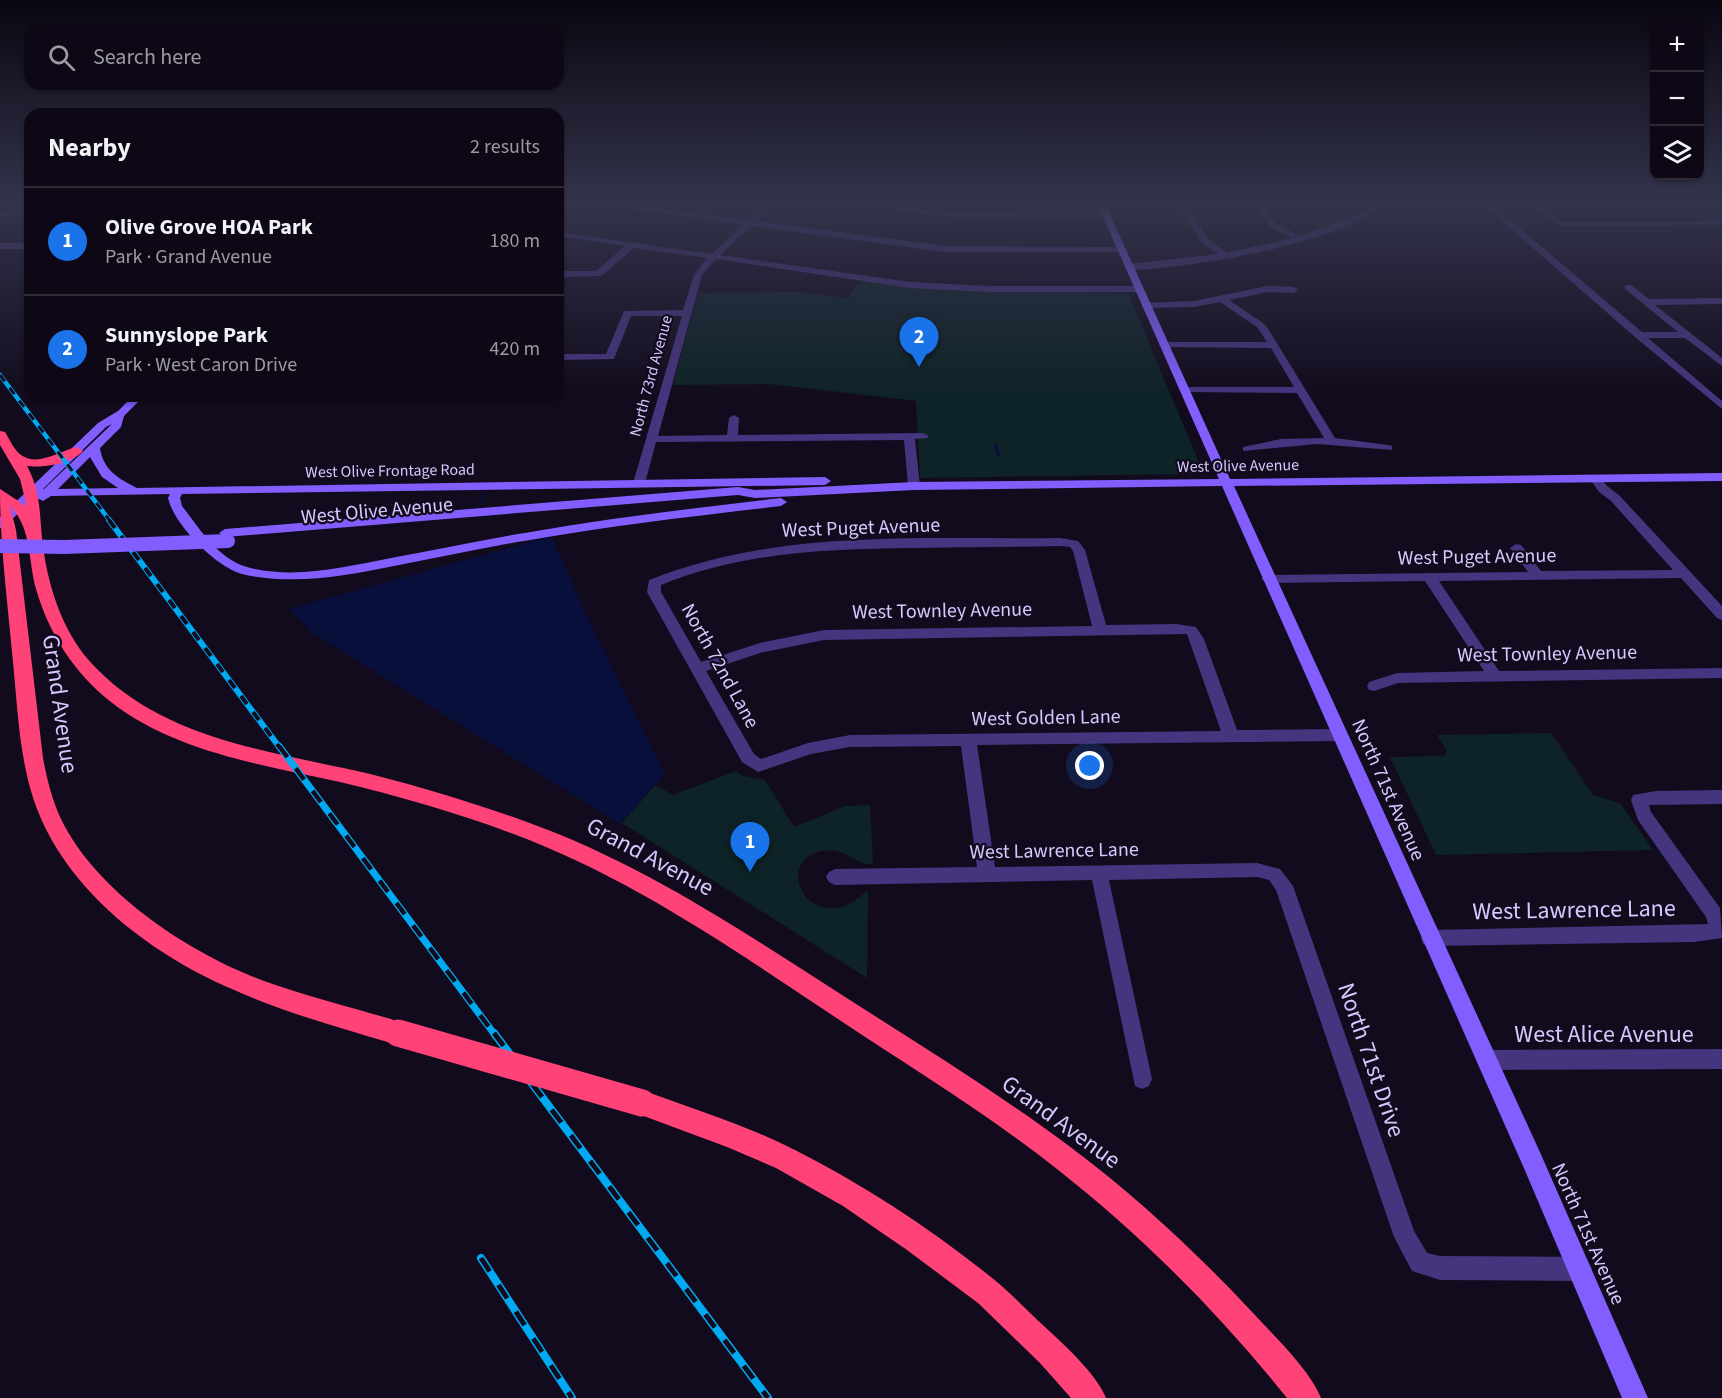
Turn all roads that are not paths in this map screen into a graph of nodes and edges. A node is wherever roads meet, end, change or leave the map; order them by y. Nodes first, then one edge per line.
1 (607, 266) edge
2 (705, 266) edge
3 (783, 266) edge
4 (1144, 266) edge
5 (1558, 266) edge
6 (1129, 267) joint
7 (564, 274) edge
8 (1629, 287) dead end
9 (1138, 289) junction
10 (1294, 290) dead end
11 (1222, 299) junction
12 (1646, 302) junction
13 (1720, 302) edge
14 (1145, 305) junction
15 (686, 313) junction
16 (1638, 335) junction
17 (1687, 335) junction
18 (1164, 345) junction
19 (1273, 345) junction
20 (564, 357) edge
21 (1722, 363) edge
22 (1185, 390) junction
23 (1299, 390) junction
24 (133, 402) edge
25 (1722, 406) edge
26 (122, 413) junction
27 (734, 418) dead end
28 (856, 424) dead end
29 (0, 435) edge
30 (909, 436) junction
31 (923, 436) dead end
32 (856, 437) junction
33 (732, 438) junction
34 (651, 439) junction
35 (1332, 442) junction
36 (94, 448) junction
37 (1388, 448) dead end
38 (1247, 449) dead end
39 (76, 451) junction
40 (14, 457) junction
41 (1722, 477) edge
42 (1596, 479) junction
43 (639, 483) junction
44 (1227, 483) junction
45 (0, 486) edge
46 (914, 486) junction
47 (141, 490) junction
48 (179, 490) junction
49 (0, 494) edge
50 (31, 503) junction
51 (3, 530) edge
52 (226, 537) junction
53 (0, 546) edge
54 (1516, 548) dead end
55 (1685, 574) junction
56 (1538, 576) junction
57 (1429, 577) junction
58 (1268, 579) junction
59 (654, 583) joint
60 (8, 590) edge
61 (1722, 615) edge
62 (1100, 630) junction
63 (698, 668) junction
64 (1722, 673) edge
65 (1495, 676) junction
66 (1374, 686) dead end
67 (1338, 735) junction
68 (1231, 736) junction
69 (968, 740) junction
70 (758, 766) joint
71 (1722, 797) edge
72 (1099, 872) junction
73 (987, 874) junction
74 (1274, 874) joint
75 (835, 877) dead end
76 (1430, 938) junction
77 (1722, 1059) edge
78 (1486, 1060) junction
79 (1142, 1079) dead end
80 (1580, 1269) junction
81 (1091, 1398) edge
82 (1306, 1398) edge
83 (1635, 1398) edge

1 - 7 street
2 - 15 street, North 73rd Avenue
3 - 9 street
4 - 6 street
5 - 16 street
6 - 9 main road, North 71st Avenue
8 - 12 street
9 - 14 main road, North 71st Avenue
10 - 11 street
11 - 14 street
11 - 19 street
12 - 13 street
12 - 17 street
14 - 18 main road, North 71st Avenue
15 - 20 street
15 - 34 street, North 73rd Avenue
16 - 17 street
16 - 25 street
17 - 21 street
18 - 19 street
18 - 22 main road, North 71st Avenue
19 - 23 street
22 - 23 street
22 - 44 main road, North 71st Avenue
23 - 35 street
24 - 26 main road
26 - 36 main road
26 - 39 main road
27 - 33 street
28 - 32 street
29 - 40 highway
30 - 31 street
30 - 32 street
30 - 46 street
32 - 33 street
33 - 34 street
34 - 43 street, North 73rd Avenue
35 - 37 street
35 - 38 street
36 - 47 main road
36 - 50 main road
39 - 40 highway
39 - 50 main road
40 - 50 highway
41 - 42 main road, West Olive Avenue
42 - 44 main road, West Olive Avenue
42 - 55 street
43 - 46 main road, West Olive Frontage Road
43 - 48 main road, West Olive Frontage Road
44 - 46 main road, West Olive Avenue
44 - 58 main road, North 71st Avenue
45 - 50 highway
46 - 48 main road
46 - 52 main road, West Olive Avenue
47 - 48 main road, West Olive Frontage Road
47 - 50 main road, West Olive Frontage Road
49 - 50 highway
49 - 51 highway, Grand Avenue
50 - 51 main road
50 - 82 highway, Grand Avenue
51 - 52 main road, West Olive Avenue
51 - 60 highway, Grand Avenue
52 - 53 main road, West Olive Avenue, bridge
54 - 56 street
55 - 56 street, West Puget Avenue
55 - 61 street
56 - 57 street, West Puget Avenue
57 - 58 street, West Puget Avenue
57 - 65 street
58 - 67 main road, North 71st Avenue
59 - 62 street, West Puget Avenue
59 - 63 street, North 72nd Lane
60 - 81 highway, Grand Avenue, bridge
62 - 63 street, West Townley Avenue
62 - 68 street, West Townley Avenue
63 - 70 street, North 72nd Lane
64 - 65 street, West Townley Avenue
65 - 66 street, West Townley Avenue
67 - 68 street, West Golden Lane
67 - 76 main road, North 71st Avenue
68 - 69 street, West Golden Lane
69 - 70 street, West Golden Lane
69 - 73 street
71 - 76 street, West Lawrence Lane
72 - 73 street, West Lawrence Lane
72 - 74 street, West Lawrence Lane
72 - 79 street
73 - 75 street, West Lawrence Lane
74 - 80 street, North 71st Drive
76 - 78 main road, North 71st Avenue
77 - 78 street, West Alice Avenue
78 - 80 main road, North 71st Avenue
80 - 83 main road, North 71st Avenue

